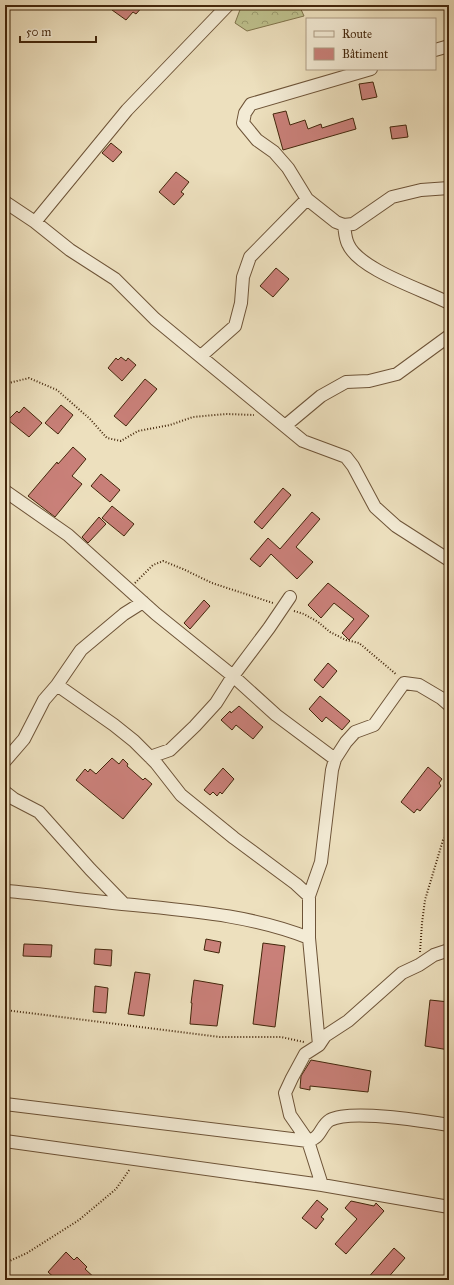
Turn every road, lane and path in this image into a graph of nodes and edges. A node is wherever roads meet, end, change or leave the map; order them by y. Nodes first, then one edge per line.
1 (228, 5) edge
2 (449, 46) edge
3 (436, 50) edge
4 (368, 70) edge
5 (449, 188) edge
6 (307, 199) junction
7 (5, 202) edge
8 (35, 222) junction
9 (344, 225) junction
10 (449, 303) edge
11 (449, 336) edge
12 (201, 356) junction
13 (5, 384) edge
14 (275, 418) junction
15 (285, 426) junction
16 (5, 492) edge
17 (449, 560) edge
18 (290, 597) dead end
19 (143, 602) junction
20 (233, 676) junction
21 (57, 685) junction
22 (449, 705) edge
23 (150, 757) junction
24 (335, 758) junction
25 (5, 761) edge
26 (5, 792) edge
27 (449, 833) edge
28 (5, 891) edge
29 (309, 896) junction
30 (124, 904) junction
31 (309, 938) junction
32 (449, 950) edge
33 (419, 965) junction
34 (5, 1010) edge
35 (319, 1045) junction
36 (5, 1104) edge
37 (449, 1125) edge
38 (5, 1141) edge
39 (308, 1141) junction
40 (136, 1160) junction
41 (322, 1186) junction
42 (449, 1208) edge
43 (5, 1263) edge

1 - 8 street
2 - 3 street
4 - 6 street
5 - 9 street
6 - 9 street
6 - 12 street
7 - 8 street
8 - 12 street
9 - 10 street
11 - 15 street
12 - 14 street
13 - 14 path
14 - 15 street
15 - 17 street
16 - 19 street
18 - 20 street
19 - 20 street
19 - 21 street
20 - 23 street
20 - 24 street
21 - 23 street
21 - 25 street
22 - 24 street
23 - 29 street
24 - 29 street
26 - 30 street
27 - 33 path
28 - 30 street
29 - 31 street
30 - 31 street
31 - 35 street
32 - 33 street
33 - 35 street
34 - 35 path
35 - 39 street
36 - 39 street
37 - 39 street
38 - 40 street
39 - 41 street
40 - 41 street
40 - 43 path
41 - 42 street

